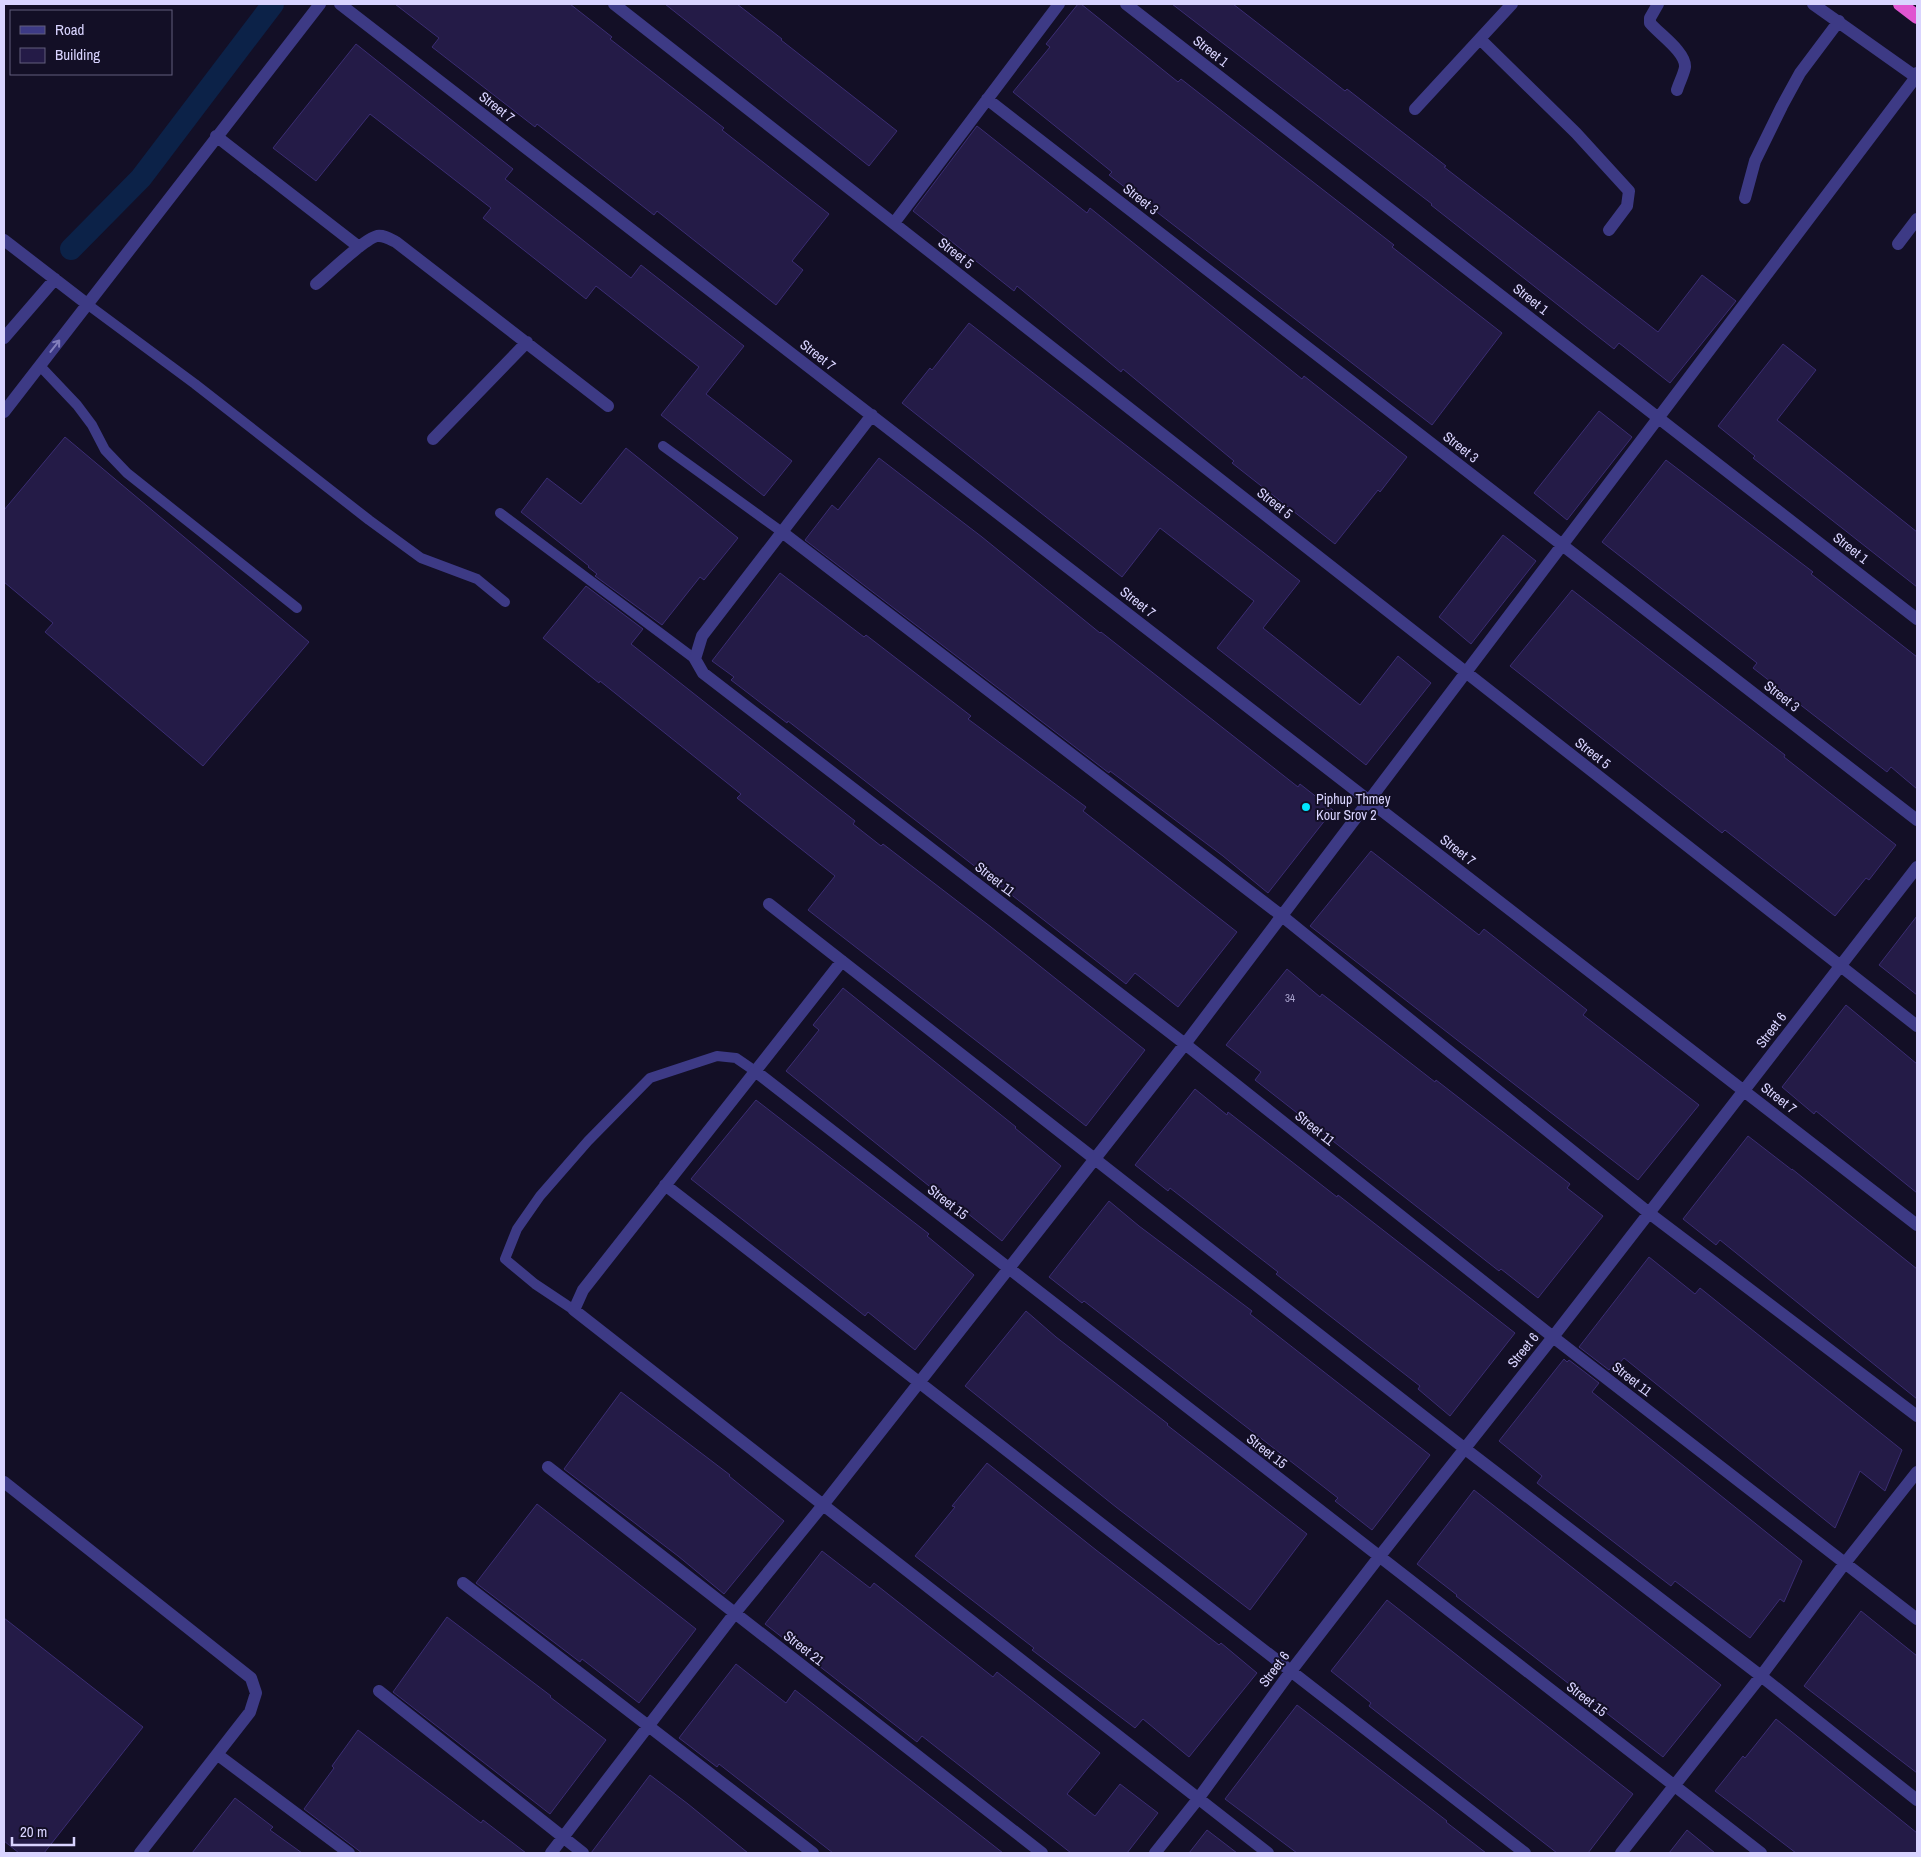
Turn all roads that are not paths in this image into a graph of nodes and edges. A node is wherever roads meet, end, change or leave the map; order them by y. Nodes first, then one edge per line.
1 (320, 4) edge
2 (340, 4) edge
3 (614, 4) edge
4 (1059, 4) edge
5 (1126, 4) edge
6 (1512, 4) edge
7 (1658, 4) edge
8 (1813, 4) edge
9 (1900, 4) edge
10 (1917, 17) edge
11 (1839, 22) junction
12 (1480, 40) junction
13 (1916, 75) edge
14 (1677, 90) dead end
15 (987, 99) junction
16 (1414, 109) dead end
17 (216, 136) junction
18 (1746, 198) dead end
19 (1917, 219) edge
20 (894, 223) junction
21 (1609, 230) dead end
22 (4, 240) edge
23 (1898, 244) dead end
24 (359, 248) junction
25 (54, 279) junction
26 (316, 284) dead end
27 (88, 304) junction
28 (4, 338) edge
29 (527, 342) junction
30 (40, 366) junction
31 (608, 406) dead end
32 (4, 412) edge
33 (872, 415) junction
34 (1659, 418) junction
35 (433, 439) dead end
36 (663, 446) dead end
37 (500, 512) dead end
38 (782, 532) junction
39 (1563, 545) junction
40 (505, 602) dead end
41 (297, 608) dead end
42 (1917, 619) edge
43 (695, 659) junction
44 (1466, 672) junction
45 (1370, 800) junction
46 (1917, 820) edge
47 (1917, 867) edge
48 (769, 904) dead end
49 (1282, 916) junction
50 (842, 961) junction
51 (1840, 965) junction
52 (1917, 1026) edge
53 (1185, 1044) junction
54 (755, 1071) junction
55 (1744, 1091) junction
56 (1096, 1158) junction
57 (665, 1185) junction
58 (1649, 1213) junction
59 (1917, 1225) edge
60 (1009, 1268) junction
61 (574, 1310) junction
62 (1553, 1337) junction
63 (920, 1382) junction
64 (1917, 1416) edge
65 (1464, 1448) junction
66 (548, 1467) dead end
67 (1917, 1472) edge
68 (4, 1482) edge
69 (823, 1505) junction
70 (1378, 1557) junction
71 (1845, 1563) junction
72 (463, 1584) dead end
73 (735, 1613) junction
74 (1917, 1619) edge
75 (1291, 1670) junction
76 (1761, 1676) junction
77 (379, 1691) dead end
78 (648, 1728) junction
79 (218, 1755) junction
80 (1674, 1786) junction
81 (1198, 1799) junction
82 (1917, 1800) edge
83 (563, 1838) junction
84 (140, 1853) edge
85 (349, 1853) edge
86 (551, 1853) edge
87 (583, 1853) edge
88 (812, 1853) edge
89 (1042, 1853) edge
90 (1155, 1853) edge
91 (1268, 1853) edge
92 (1525, 1853) edge
93 (1621, 1853) edge
94 (1761, 1853) edge

1 - 17 street
2 - 33 street, Street 7
3 - 20 street, Street 5
4 - 15 street
5 - 34 street, Street 1
6 - 12 street
7 - 14 street
8 - 11 street
9 - 10 highway
11 - 13 street
11 - 18 street
12 - 16 street
12 - 21 street
13 - 34 street
15 - 20 street
15 - 39 street, Street 3
17 - 24 street
17 - 27 street
19 - 23 street
20 - 44 street, Street 5
22 - 25 street
24 - 26 street
24 - 29 street
25 - 27 street
25 - 28 street
30 -> 27 street
27 - 40 lane
29 - 31 street
29 - 35 street
30 - 32 street
30 - 41 lane
33 - 38 street
33 - 45 street, Street 7
34 - 39 street
34 - 42 street, Street 1
36 - 38 lane
37 - 43 lane
38 - 43 street
38 - 49 street
39 - 44 street
39 - 46 street, Street 3
43 - 53 street, Street 11
44 - 45 street
44 - 51 street, Street 5
45 - 49 street
45 - 55 street, Street 7
47 - 51 street, Street 6
48 - 50 street
49 - 53 street
49 - 58 street
50 - 54 street
50 - 56 street
51 - 52 street, Street 5
51 - 55 street, Street 6
53 - 56 street
53 - 62 street, Street 11
54 - 57 street
54 - 60 street, Street 15
54 - 61 lane
55 - 58 street, Street 6
55 - 59 street, Street 7
56 - 60 street
56 - 65 street
57 - 61 street
57 - 63 street
58 - 62 street, Street 6
58 - 64 street
60 - 63 street
60 - 70 street, Street 15
61 - 69 street
62 - 65 street, Street 6
62 - 71 street, Street 11
63 - 69 street
63 - 75 street
65 - 70 street, Street 6
65 - 76 street
66 - 73 street, Street 21
67 - 71 street
68 - 79 street
69 - 73 street
69 - 81 street
70 - 75 street, Street 6
70 - 80 street, Street 15
71 - 74 street, Street 11
71 - 76 street
72 - 78 street
73 - 78 street
73 - 89 street, Street 21
75 - 81 street, Street 6
75 - 92 street
76 - 80 street
76 - 82 street
77 - 83 street
78 - 83 street
78 - 88 street
79 - 84 street
79 - 85 street
80 - 93 street
80 - 94 street, Street 15
81 - 90 street, Street 6
81 - 91 street
83 - 86 street
83 - 87 street

